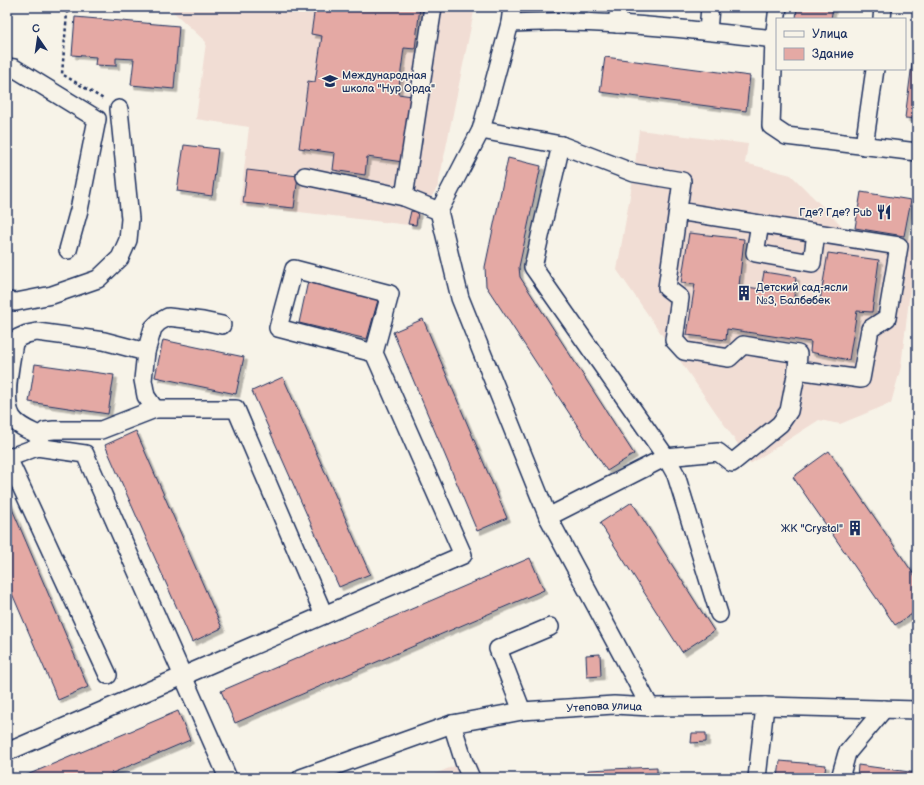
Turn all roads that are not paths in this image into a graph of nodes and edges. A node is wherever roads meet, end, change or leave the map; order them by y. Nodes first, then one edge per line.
1 (433, 7) edge
2 (619, 7) edge
3 (710, 7) edge
4 (778, 7) edge
5 (883, 7) edge
6 (567, 14) edge
7 (511, 15) edge
8 (777, 18) edge
9 (882, 18) edge
10 (776, 22) edge
11 (617, 24) junction
12 (708, 31) junction
13 (774, 38) junction
14 (7, 67) edge
15 (875, 70) edge
16 (119, 109) road end
17 (481, 130) junction
18 (561, 145) junction
19 (864, 146) junction
20 (917, 152) edge
21 (305, 176) dead end
22 (404, 197) junction
23 (439, 211) junction
24 (678, 211) junction
25 (760, 224) junction
26 (816, 233) junction
27 (68, 250) dead end
28 (7, 301) edge
29 (222, 325) dead end
30 (146, 352) junction
31 (374, 353) junction
32 (797, 370) junction
33 (155, 409) junction
34 (39, 441) junction
35 (8, 457) edge
36 (666, 457) junction
37 (548, 517) junction
38 (719, 614) dead end
39 (324, 615) junction
40 (550, 626) dead end
41 (108, 675) dead end
42 (183, 676) junction
43 (765, 706) junction
44 (650, 707) junction
45 (884, 709) junction
46 (917, 710) edge
47 (522, 711) junction
48 (452, 724) junction
49 (7, 752) edge
50 (228, 778) edge
51 (301, 778) edge
52 (471, 778) edge
53 (757, 778) edge
54 (840, 778) edge

1 - 22 street
2 - 11 street
3 - 12 street
4 - 8 street
5 - 9 street
6 - 7 street
6 - 11 street
7 - 17 street
10 - 13 street
11 - 12 street
12 - 13 street
13 - 19 street
14 - 27 street
15 - 19 street
16 - 28 street
17 - 18 street
17 - 23 street
18 - 24 street
18 - 36 street
19 - 20 street
21 - 22 street
22 - 23 street
23 - 37 street
24 - 25 street
24 - 32 street
25 - 26 street
25 - 26 street
26 - 32 street
29 - 30 street
30 - 33 street
30 - 34 street
31 - 31 street
31 - 39 street
32 - 36 street
33 - 34 street
33 - 39 street
34 - 35 street
34 - 42 street
35 - 41 street
36 - 37 street
36 - 38 street
37 - 44 street
39 - 42 street
40 - 47 street
42 - 49 street
42 - 50 street
43 - 44 street, Утепова улица
43 - 45 street, Утепова улица
43 - 53 street
44 - 47 street, Утепова улица
45 - 46 street, Утепова улица
45 - 54 street
47 - 48 street, Утепова улица
48 - 51 street, Утепова улица
48 - 52 street

